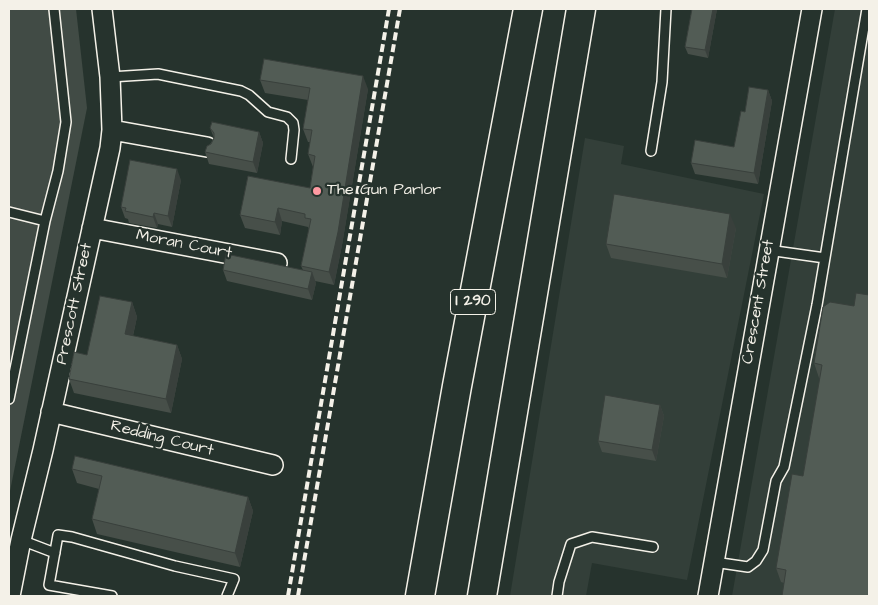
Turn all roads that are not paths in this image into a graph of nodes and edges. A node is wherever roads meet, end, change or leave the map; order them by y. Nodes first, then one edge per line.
1 (54, 9) edge
2 (102, 9) edge
3 (528, 9) edge
4 (581, 9) edge
5 (666, 9) edge
6 (812, 9) edge
7 (867, 9) edge
8 (110, 77) junction
9 (112, 130) junction
10 (207, 147) edge
11 (651, 151) dead end
12 (291, 159) dead end
13 (9, 212) edge
14 (45, 221) junction
15 (92, 228) junction
16 (768, 250) junction
17 (825, 258) junction
18 (277, 263) edge
19 (9, 399) edge
20 (52, 412) junction
21 (273, 465) dead end
22 (21, 540) junction
23 (653, 547) dead end
24 (55, 553) junction
25 (714, 562) junction
26 (10, 596) edge
27 (112, 596) edge
28 (227, 596) edge
29 (420, 596) edge
30 (482, 596) edge
31 (557, 596) edge
32 (708, 596) edge

1 - 14 lane
2 - 8 street, Prescott Street
3 - 29 highway, I 290
4 - 30 highway
5 - 11 lane
6 - 16 street, Crescent Street
7 - 17 lane
8 - 9 street, Prescott Street
8 - 12 lane
9 - 10 street
9 - 15 street, Prescott Street
13 - 14 lane
14 - 19 lane
15 - 18 street, Moran Court
15 - 20 street, Prescott Street
16 - 17 lane
16 - 25 street, Crescent Street
17 - 25 lane
20 - 21 street, Redding Court
20 - 22 street, Prescott Street
22 - 24 lane
22 - 26 street, Prescott Street
23 - 31 lane
24 - 27 lane
24 - 28 lane
25 - 32 street, Crescent Street

